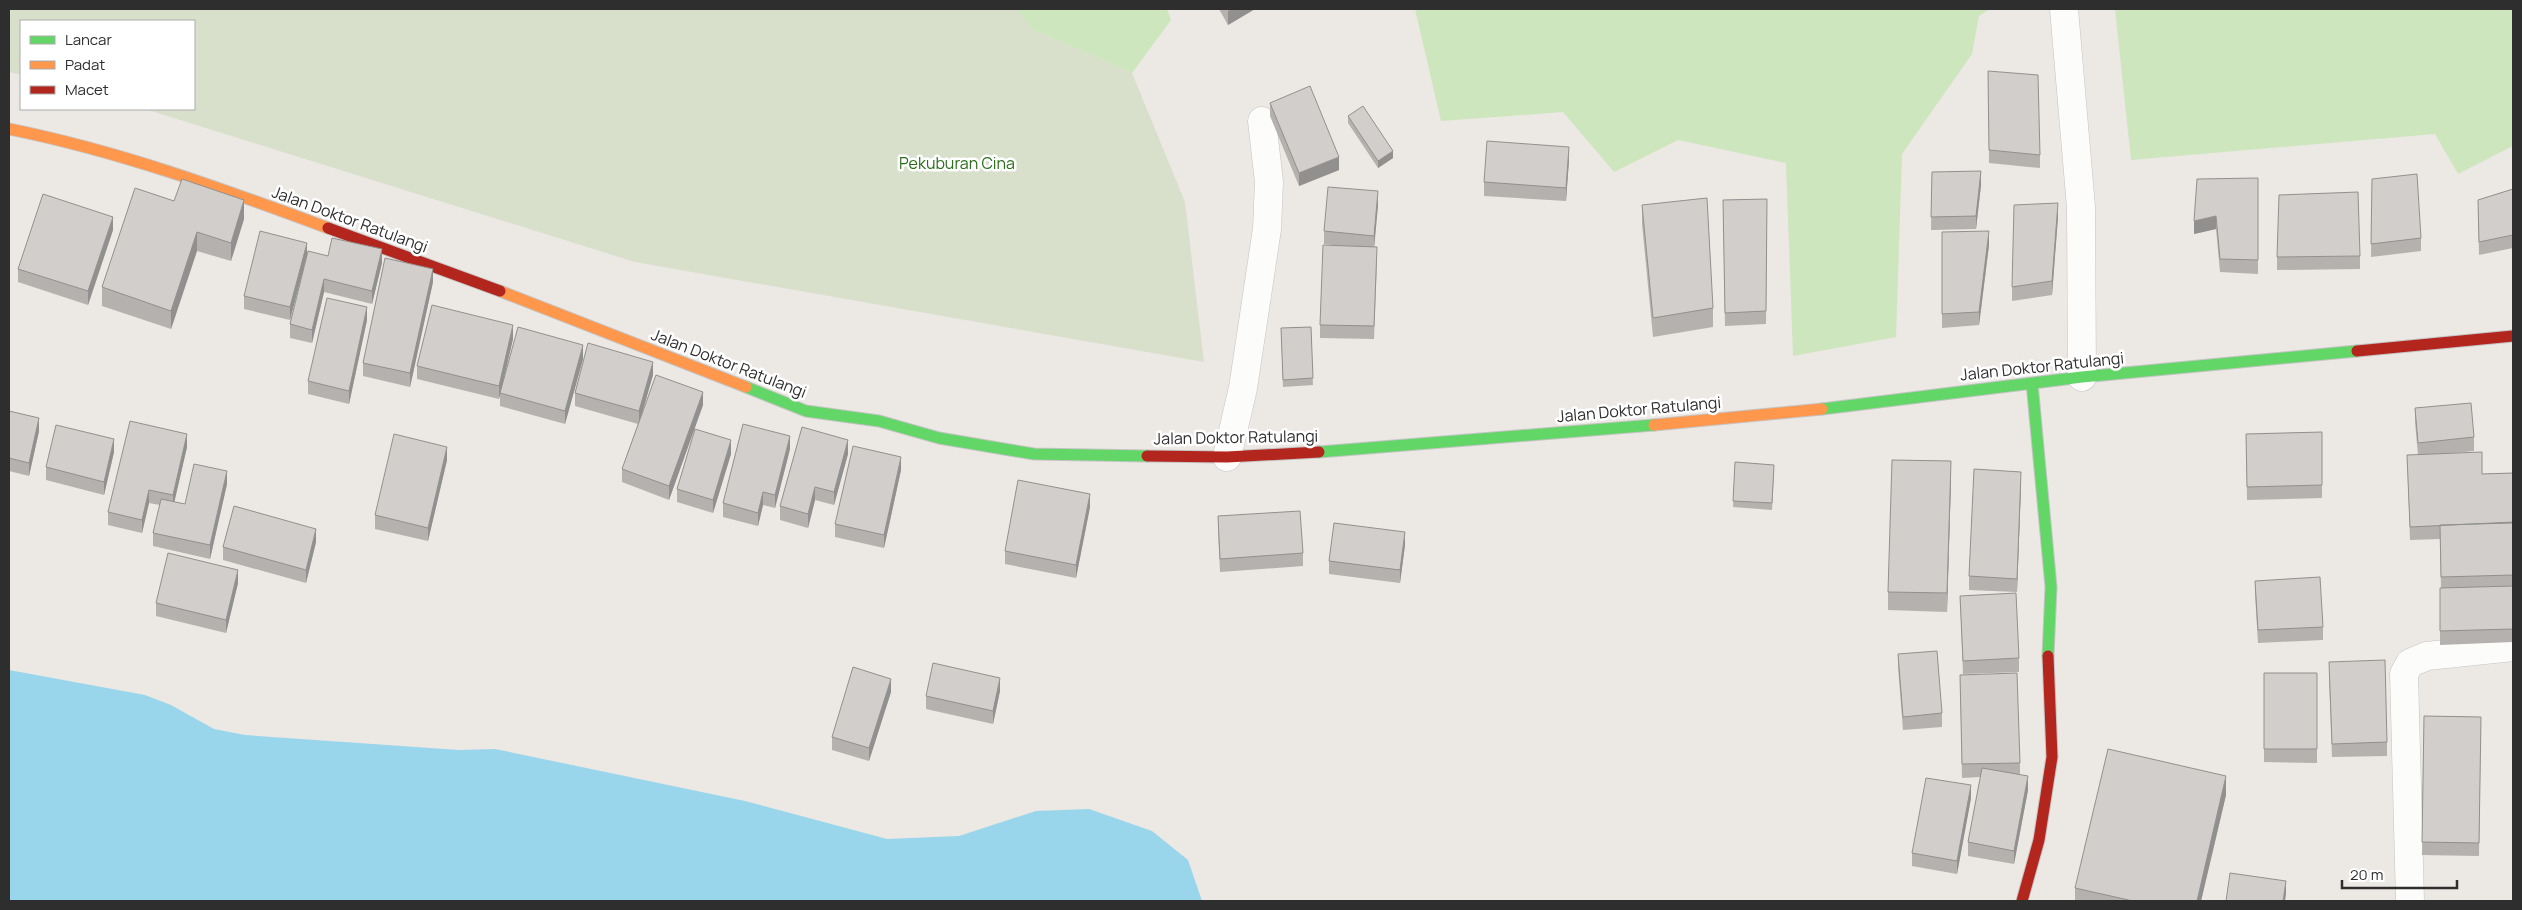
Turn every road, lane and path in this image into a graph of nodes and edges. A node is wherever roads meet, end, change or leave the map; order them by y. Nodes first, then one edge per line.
1 (2064, 9) edge
2 (1262, 121) dead end
3 (9, 129) edge
4 (2513, 336) edge
5 (2082, 377) junction
6 (2032, 383) junction
7 (1227, 457) junction
8 (2513, 647) edge
9 (2022, 901) edge
10 (2410, 901) edge

1 - 5 street
2 - 7 street
3 - 7 main road, Jalan Doktor Ratulangi
4 - 5 main road, Jalan Doktor Ratulangi
5 - 6 main road, Jalan Doktor Ratulangi
6 - 7 main road, Jalan Doktor Ratulangi
6 - 9 main road
8 - 10 street

